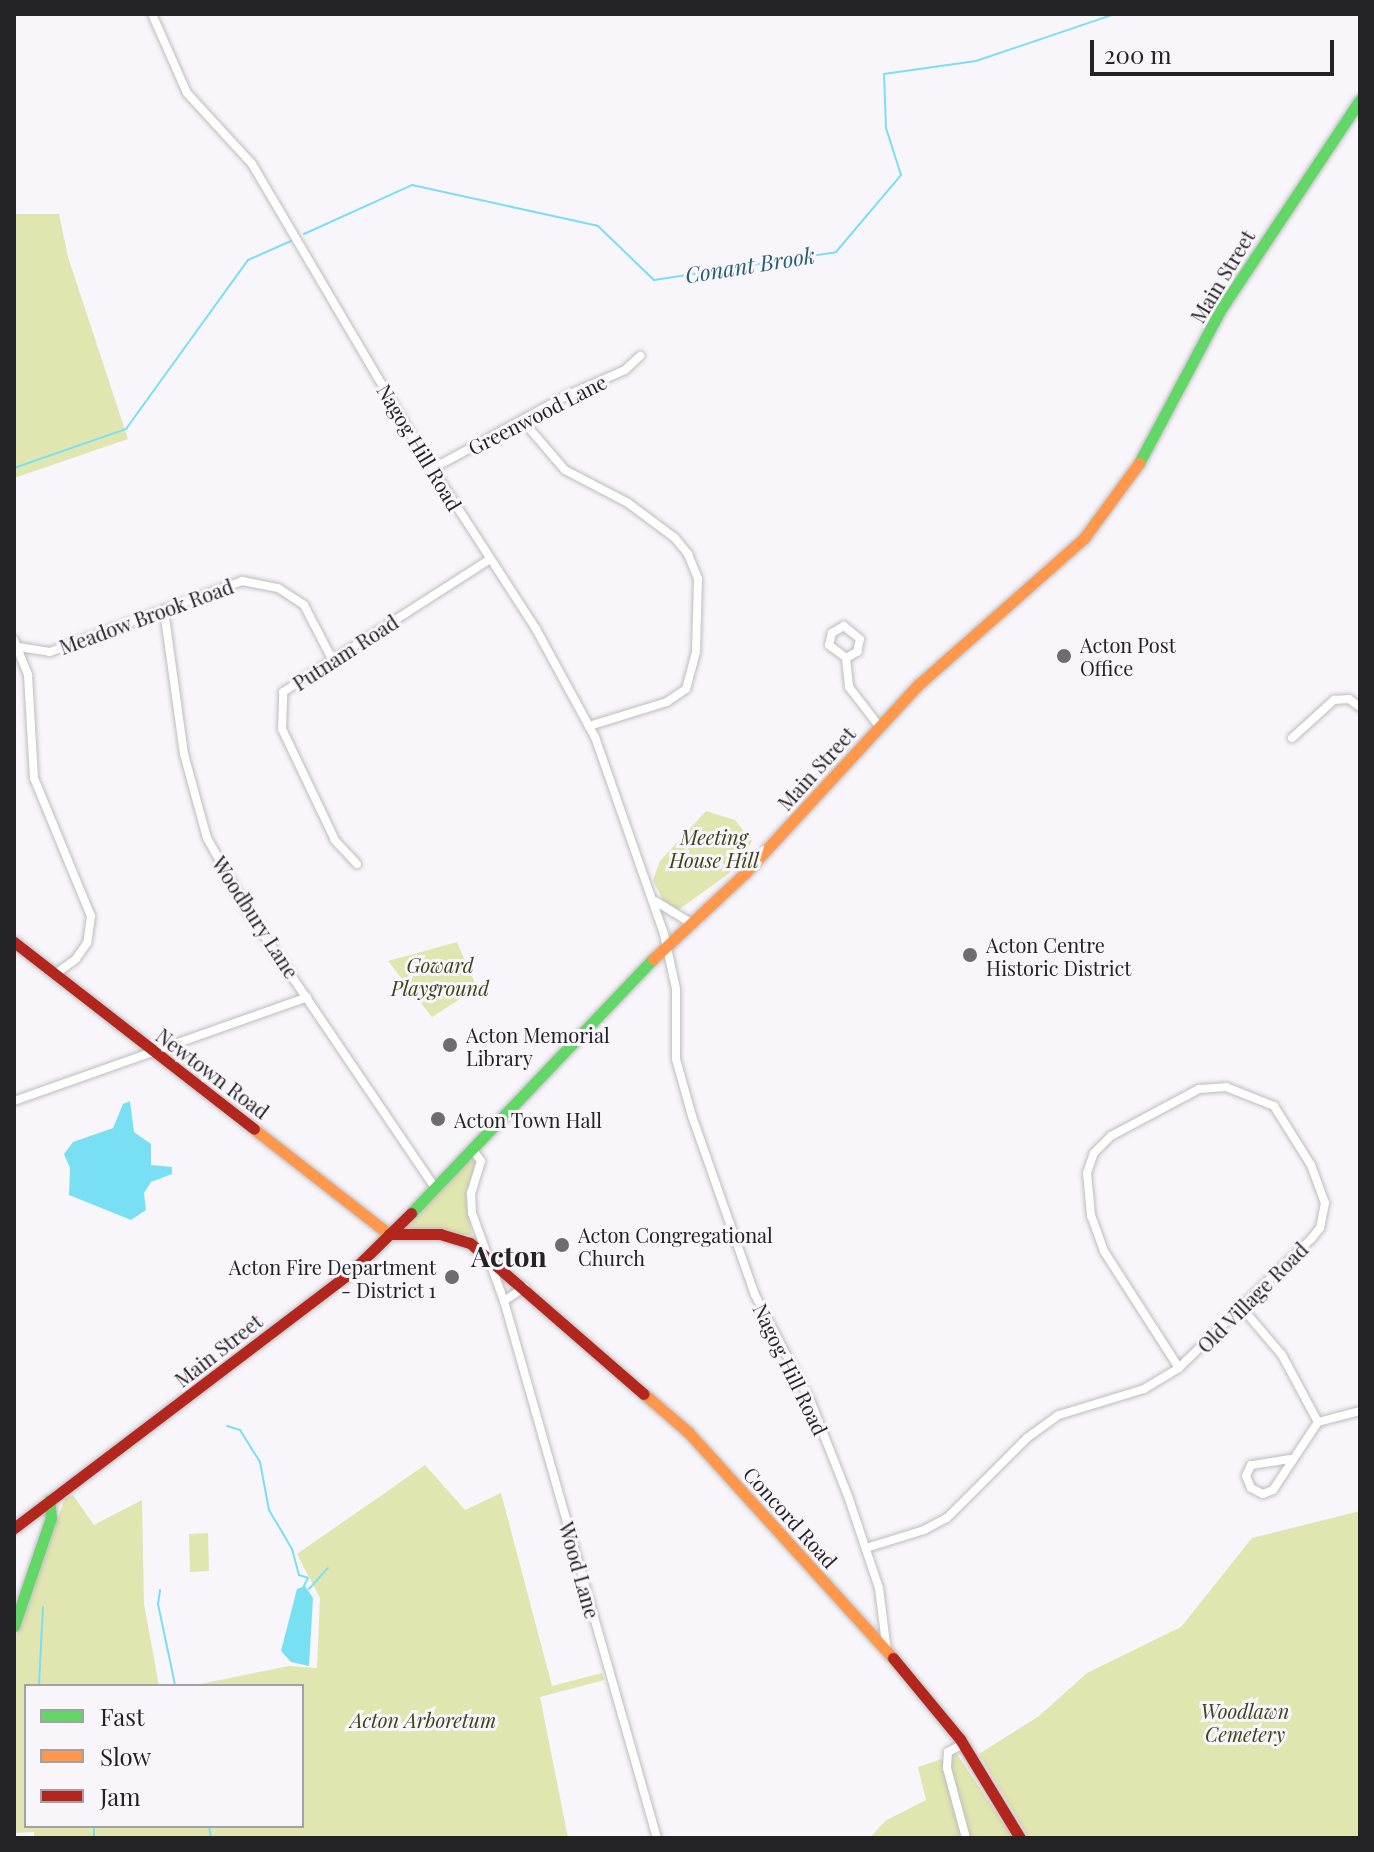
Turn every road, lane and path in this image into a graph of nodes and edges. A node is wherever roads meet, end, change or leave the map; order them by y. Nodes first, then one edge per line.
1 (152, 14) edge
2 (1360, 100) edge
3 (1354, 114) edge
4 (640, 356) dead end
5 (522, 420) junction
6 (432, 469) junction
7 (490, 559) junction
8 (164, 610) junction
9 (16, 643) edge
10 (846, 658) dead end
11 (332, 659) junction
12 (1360, 707) edge
13 (589, 726) junction
14 (879, 726) junction
15 (1292, 738) dead end
16 (357, 864) dead end
17 (654, 900) junction
18 (691, 923) junction
19 (14, 942) edge
20 (664, 948) junction
21 (55, 974) junction
22 (307, 997) junction
23 (155, 1051) junction
24 (14, 1101) edge
25 (473, 1150) junction
26 (436, 1189) junction
27 (389, 1234) junction
28 (492, 1259) junction
29 (525, 1287) junction
30 (504, 1301) junction
31 (1242, 1308) junction
32 (1179, 1368) junction
33 (1360, 1411) edge
34 (1318, 1422) junction
35 (1290, 1459) junction
36 (49, 1500) junction
37 (14, 1528) edge
38 (866, 1548) junction
39 (14, 1626) edge
40 (887, 1652) junction
41 (963, 1744) junction
42 (657, 1838) edge
43 (966, 1838) edge
44 (1020, 1838) edge

1 - 6 street, Nagog Hill Road
2 - 3 main road, Main Street
3 - 14 main road, Main Street
4 - 5 street, Greenwood Lane
5 - 6 street, Greenwood Lane
5 - 13 street
6 - 7 street, Nagog Hill Road
7 - 11 street, Putnam Road
7 - 13 street, Nagog Hill Road
8 - 9 street, Meadow Brook Road
8 - 11 street, Meadow Brook Road
8 - 22 street, Woodbury Lane
9 - 21 street
10 - 14 street
11 - 16 street, Putnam Road
12 - 15 street
13 - 17 street, Nagog Hill Road
14 - 18 main road, Main Street
17 - 18 street
17 - 20 street, Nagog Hill Road
18 - 20 main road, Main Street
19 - 21 main road, Newtown Road
20 - 25 main road, Main Street
20 - 38 street, Nagog Hill Road
21 - 23 main road, Newtown Road
22 - 23 street
22 - 26 street, Woodbury Lane
23 - 24 street
23 - 27 main road, Newtown Road
25 - 26 main road, Main Street
25 - 28 street, Concord Road
26 - 27 main road, Main Street
27 - 28 main road, Concord Road
27 - 36 main road, Main Street
28 - 29 main road, Concord Road
28 - 30 street, Wood Lane
29 - 30 street
29 - 40 main road, Concord Road
30 - 42 street, Wood Lane
31 - 32 street, Old Village Road
31 - 32 street, Old Village Road
31 - 34 street
32 - 38 street, Old Village Road
33 - 34 street
34 - 35 street
35 - 35 street
36 - 37 main road, Main Street
36 - 39 main road
38 - 40 street, Nagog Hill Road
40 - 41 main road, Concord Road
41 - 43 street
41 - 44 main road, Concord Road

